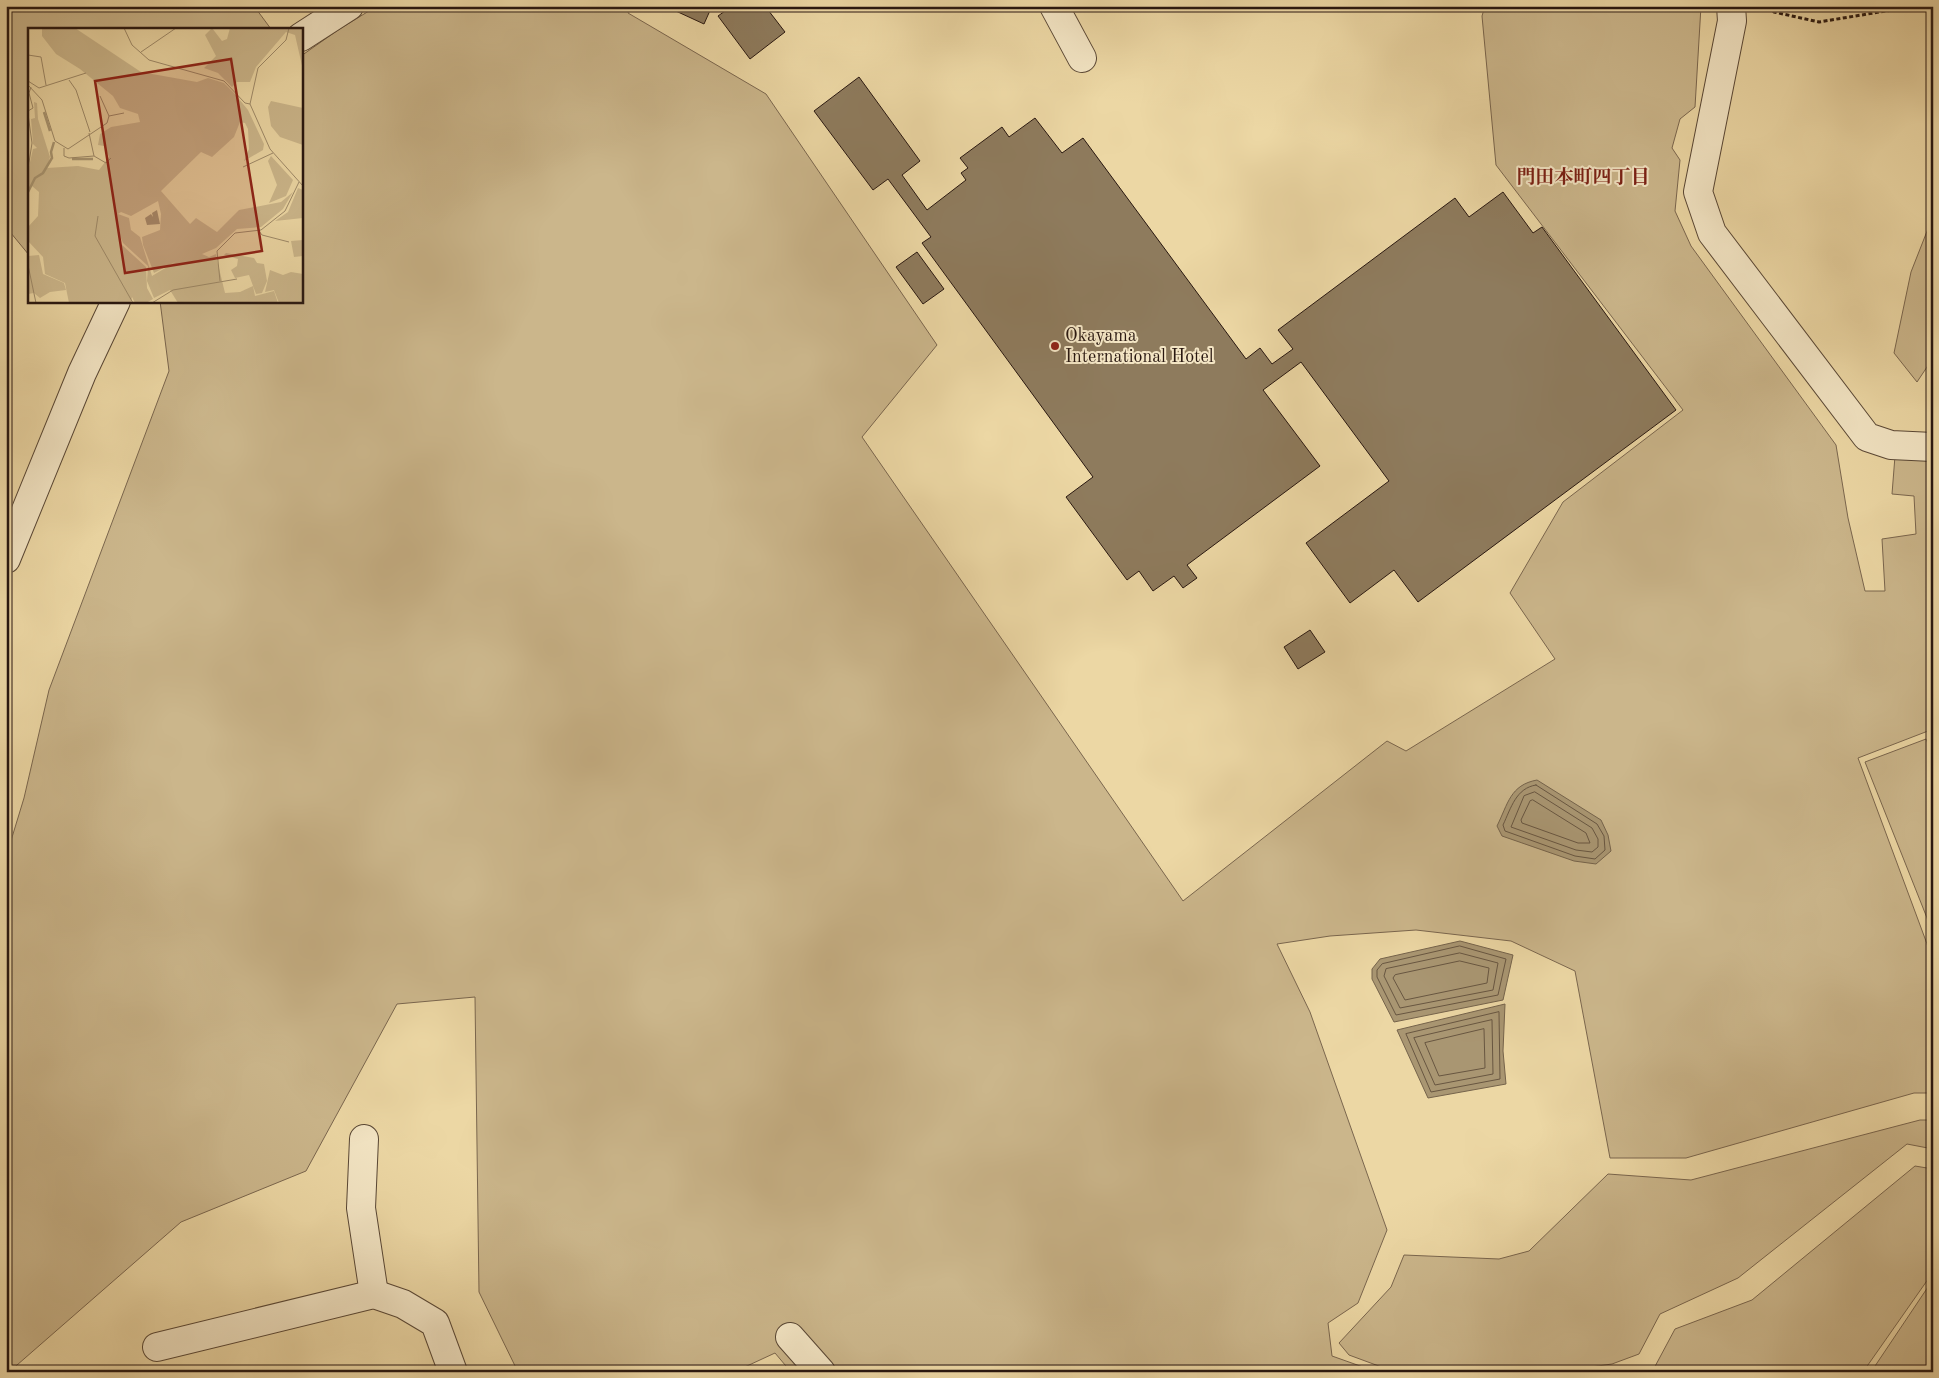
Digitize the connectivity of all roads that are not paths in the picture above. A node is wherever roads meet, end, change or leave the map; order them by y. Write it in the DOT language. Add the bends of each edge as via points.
graph roads {
  1 [pos="349,6"];
  2 [pos="1054,6"];
  3 [pos="1731,6"];
  4 [pos="302,36"];
  5 [pos="1082,58"];
  6 [pos="116,302"];
  7 [pos="1933,446"];
  8 [pos="6,559"];
  9 [pos="364,1139"];
  10 [pos="374,1294"];
  11 [pos="790,1337"];
  12 [pos="157,1347"];
  13 [pos="453,1372"];
  14 [pos="821,1372"];
  1 -- 4 [label="street"];
  2 -- 5 [label="street"];
  3 -- 7 [label="street" via="1732,21 1698,192 1712,233 1867,437 1891,445"];
  6 -- 8 [label="street" via="82,373"];
  9 -- 10 [label="street" via="361,1208"];
  10 -- 12 [label="street"];
  10 -- 13 [label="street" via="402,1304 435,1323"];
  11 -- 14 [label="street"];
}
